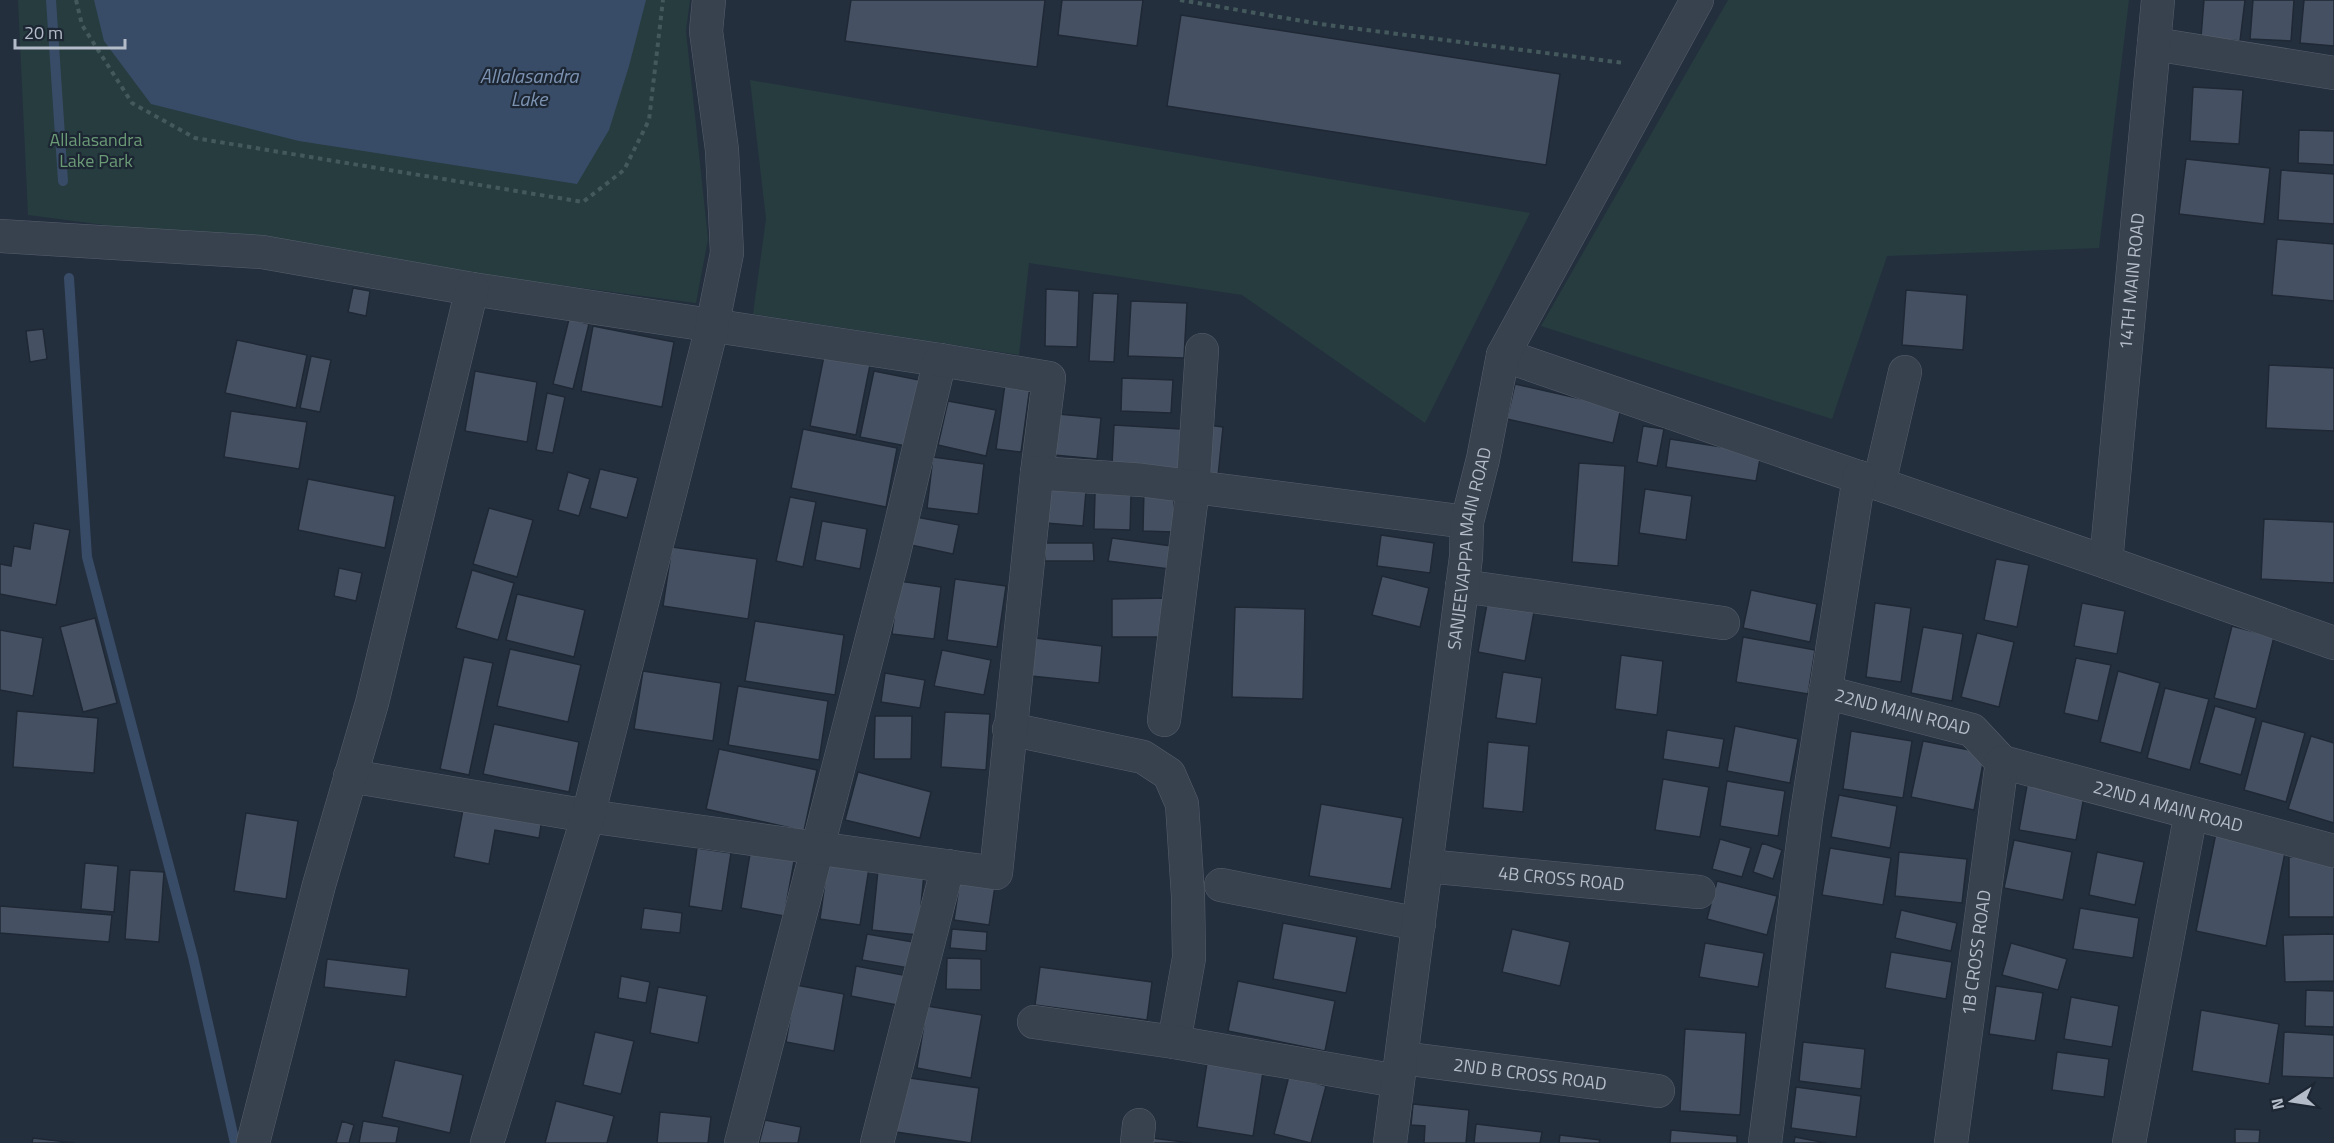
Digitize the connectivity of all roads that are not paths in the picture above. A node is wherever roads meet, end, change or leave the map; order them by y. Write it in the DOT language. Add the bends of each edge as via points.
graph roads {
  1 [pos="709,0"];
  2 [pos="1697,0"];
  3 [pos="2158,0"];
  4 [pos="2154,44"];
  5 [pos="2334,73"];
  6 [pos="0,236"];
  7 [pos="472,289"];
  8 [pos="712,327"];
  9 [pos="1202,350"];
  10 [pos="1503,355"];
  11 [pos="940,360"];
  12 [pos="1905,372"];
  13 [pos="1037,473"];
  14 [pos="1869,480"];
  15 [pos="1193,487"];
  16 [pos="1467,522"];
  17 [pos="2106,562"];
  18 [pos="1462,586"];
  19 [pos="1723,623"];
  20 [pos="2334,643"];
  21 [pos="1825,692"];
  22 [pos="1164,720"];
  23 [pos="1009,729"];
  24 [pos="2002,762"];
  25 [pos="350,776"];
  26 [pos="2192,813"];
  27 [pos="588,816"];
  28 [pos="818,848"];
  29 [pos="2334,850"];
  30 [pos="948,866"];
  31 [pos="1426,866"];
  32 [pos="1221,885"];
  33 [pos="1698,892"];
  34 [pos="1419,924"];
  35 [pos="1034,1022"];
  36 [pos="1174,1042"];
  37 [pos="1400,1069"];
  38 [pos="1658,1091"];
  39 [pos="253,1143"];
  40 [pos="488,1143"];
  41 [pos="741,1143"];
  42 [pos="877,1143"];
  43 [pos="1390,1143"];
  44 [pos="1765,1143"];
  45 [pos="1951,1143"];
  46 [pos="2129,1143"];
  1 -- 8 [label="street" via="706,31 722,150 727,253"];
  2 -- 10 [label="street, SANJEEVAPPA MAIN ROAD"];
  3 -- 4 [label="street, 14TH MAIN ROAD"];
  4 -- 5 [label="street"];
  4 -- 17 [label="street, 14TH MAIN ROAD"];
  6 -- 7 [label="street" via="262,252"];
  7 -- 8 [label="street"];
  7 -- 25 [label="street" via="372,703"];
  8 -- 11 [label="street"];
  8 -- 27 [label="street"];
  9 -- 15 [label="street"];
  10 -- 14 [label="street"];
  10 -- 16 [label="street, SANJEEVAPPA MAIN ROAD"];
  11 -- 13 [label="street" via="1049,378"];
  11 -- 28 [label="street"];
  12 -- 14 [label="street"];
  13 -- 15 [label="street"];
  13 -- 23 [label="street"];
  14 -- 17 [label="street"];
  14 -- 21 [label="street"];
  15 -- 16 [label="street"];
  15 -- 22 [label="street"];
  16 -- 18 [label="street, SANJEEVAPPA MAIN ROAD"];
  17 -- 20 [label="street"];
  18 -- 19 [label="street"];
  18 -- 31 [label="street, SANJEEVAPPA MAIN ROAD"];
  21 -- 24 [label="street, 22ND MAIN ROAD" via="1972,730"];
  21 -- 44 [label="street"];
  23 -- 30 [label="street" via="996,873"];
  23 -- 36 [label="street" via="1143,756 1169,774 1182,804 1188,896 1189,958"];
  24 -- 26 [label="street, 22ND A MAIN ROAD"];
  24 -- 45 [label="street, 1B CROSS ROAD"];
  25 -- 27 [label="street"];
  25 -- 39 [label="street"];
  26 -- 29 [label="street, 22ND A MAIN ROAD"];
  26 -- 46 [label="street"];
  27 -- 28 [label="street"];
  27 -- 40 [label="street"];
  28 -- 30 [label="street"];
  28 -- 41 [label="street"];
  30 -- 42 [label="street"];
  31 -- 33 [label="street, 4B CROSS ROAD"];
  31 -- 34 [label="street, SANJEEVAPPA MAIN ROAD"];
  32 -- 34 [label="street"];
  34 -- 37 [label="street, SANJEEVAPPA MAIN ROAD"];
  35 -- 36 [label="street, 2ND B CROSS ROAD"];
  36 -- 37 [label="street, 2ND B CROSS ROAD"];
  37 -- 38 [label="street, 2ND B CROSS ROAD"];
  37 -- 43 [label="street, SANJEEVAPPA MAIN ROAD"];
}
